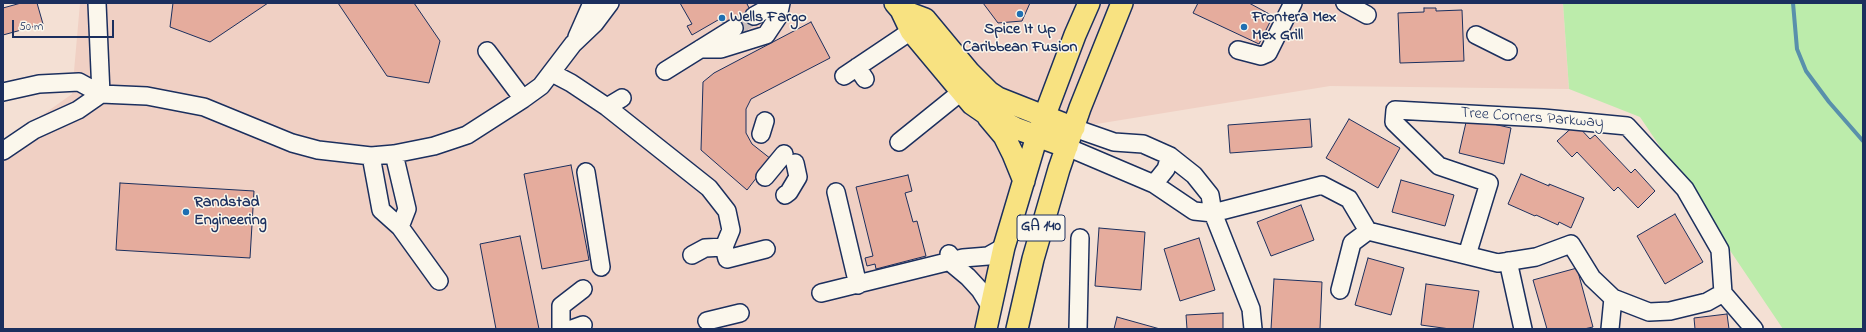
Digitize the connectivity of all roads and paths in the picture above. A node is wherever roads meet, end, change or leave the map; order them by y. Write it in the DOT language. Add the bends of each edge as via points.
graph roads {
  1 [pos="97,3"];
  2 [pos="592,3"];
  3 [pos="610,3"];
  4 [pos="777,3"];
  5 [pos="781,3"];
  6 [pos="1089,3"];
  7 [pos="1122,3"];
  8 [pos="1293,3"];
  9 [pos="1345,3"];
  10 [pos="902,5"];
  11 [pos="1367,15"];
  12 [pos="754,16"];
  13 [pos="734,28"];
  14 [pos="911,30"];
  15 [pos="1476,35"];
  16 [pos="573,44"];
  17 [pos="700,49"];
  18 [pos="1238,50"];
  19 [pos="488,51"];
  20 [pos="1508,51"];
  21 [pos="665,71"];
  22 [pos="552,73"];
  23 [pos="855,74"];
  24 [pos="3,92"];
  25 [pos="961,92"];
  26 [pos="101,94"];
  27 [pos="622,98"];
  28 [pos="523,99"];
  29 [pos="607,107"];
  30 [pos="985,113"];
  31 [pos="1040,127"];
  32 [pos="1070,138"];
  33 [pos="899,142"];
  34 [pos="3,151"];
  35 [pos="394,154"];
  36 [pos="371,156"];
  37 [pos="1170,156"];
  38 [pos="586,172"];
  39 [pos="765,177"];
  40 [pos="1024,181"];
  41 [pos="1154,184"];
  42 [pos="836,192"];
  43 [pos="785,195"];
  44 [pos="1213,213"];
  45 [pos="400,227"];
  46 [pos="1368,231"];
  47 [pos="1080,238"];
  48 [pos="724,247"];
  49 [pos="1004,247"];
  50 [pos="766,249"];
  51 [pos="692,255"];
  52 [pos="1467,255"];
  53 [pos="949,257"];
  54 [pos="1508,261"];
  55 [pos="601,267"];
  56 [pos="439,281"];
  57 [pos="858,285"];
  58 [pos="583,289"];
  59 [pos="1340,290"];
  60 [pos="1723,293"];
  61 [pos="821,294"];
  62 [pos="1613,298"];
  63 [pos="990,306"];
  64 [pos="740,313"];
  65 [pos="707,321"];
  66 [pos="561,329"];
  67 [pos="986,329"];
  68 [pos="1017,329"];
  69 [pos="1078,329"];
  70 [pos="1253,329"];
  71 [pos="1523,329"];
  72 [pos="1610,329"];
  73 [pos="1754,329"];
  1 -- 26 [label="street"];
  2 -- 16 [label="street"];
  3 -- 16 [label="street" via="595,23"];
  4 -- 12 [label="street"];
  5 -- 17 [label="street" via="778,17 766,34 721,49"];
  6 -- 31 [label="main road, GA 140"];
  7 -- 32 [label="main road, GA 140"];
  8 -- 18 [label="street" via="1268,53 1261,56"];
  9 -- 11 [label="street"];
  10 -- 14 [label="main road"];
  10 -- 31 [label="main road" via="925,19 989,92"];
  13 -- 17 [label="street"];
  14 -- 23 [label="street"];
  14 -- 25 [label="main road"];
  15 -- 20 [label="street"];
  16 -- 22 [label="street"];
  17 -- 21 [label="street"];
  19 -- 28 [label="street"];
  22 -- 28 [label="street" via="541,86"];
  22 -- 29 [label="street"];
  24 -- 26 [label="street" via="39,84 79,82"];
  25 -- 30 [label="main road"];
  25 -- 33 [label="street" via="919,131"];
  26 -- 34 [label="street" via="78,110 34,130"];
  26 -- 36 [label="street" via="147,96 196,105 292,143 343,154"];
  27 -- 29 [label="street"];
  28 -- 35 [label="street" via="467,134 434,146"];
  29 -- 48 [label="street" via="708,188 727,211 731,230"];
  30 -- 31 [label="main road" via="1015,128"];
  30 -- 40 [label="main road" via="1004,136"];
  31 -- 32 [label="main road"];
  31 -- 40 [label="main road, GA 140"];
  32 -- 37 [label="street" via="1143,144"];
  32 -- 41 [label="street"];
  32 -- 68 [label="main road, GA 140" via="1045,213"];
  35 -- 36 [label="street"];
  35 -- 45 [label="street" via="407,209"];
  36 -- 45 [label="street" via="381,210"];
  37 -- 41 [label="street" via="1166,170"];
  37 -- 44 [label="street" via="1194,175 1210,195"];
  38 -- 55 [label="street"];
  39 -- 43 [label="street" via="789,158 798,177"];
  40 -- 49 [label="main road, GA 140"];
  41 -- 44 [label="street" via="1194,211"];
  42 -- 57 [label="street"];
  44 -- 46 [label="street" via="1322,185 1350,199"];
  44 -- 70 [label="street" via="1251,308"];
  45 -- 56 [label="street"];
  46 -- 52 [label="street"];
  46 -- 59 [label="street" via="1352,243"];
  47 -- 69 [label="street"];
  48 -- 50 [label="street" via="727,260"];
  48 -- 51 [label="street" via="705,248"];
  49 -- 53 [label="street" via="988,256"];
  49 -- 63 [label="main road, GA 140"];
  52 -- 54 [label="street" via="1498,263"];
  52 -- 60 [label="street, Tree Corners Parkway" via="1489,183 1439,166 1394,122 1395,110 1543,118 1627,126 1685,189 1720,250"];
  53 -- 57 [label="street" via="911,279"];
  53 -- 63 [label="street" via="980,290"];
  54 -- 62 [label="street" via="1536,257 1571,244 1592,278"];
  54 -- 71 [label="street"];
  57 -- 61 [label="street"];
  58 -- 66 [label="street" via="561,306"];
  60 -- 62 [label="street" via="1707,302 1656,312 1649,312"];
  60 -- 73 [label="street"];
  62 -- 72 [label="street"];
  63 -- 67 [label="main road, GA 140"];
  64 -- 65 [label="street"];
}
